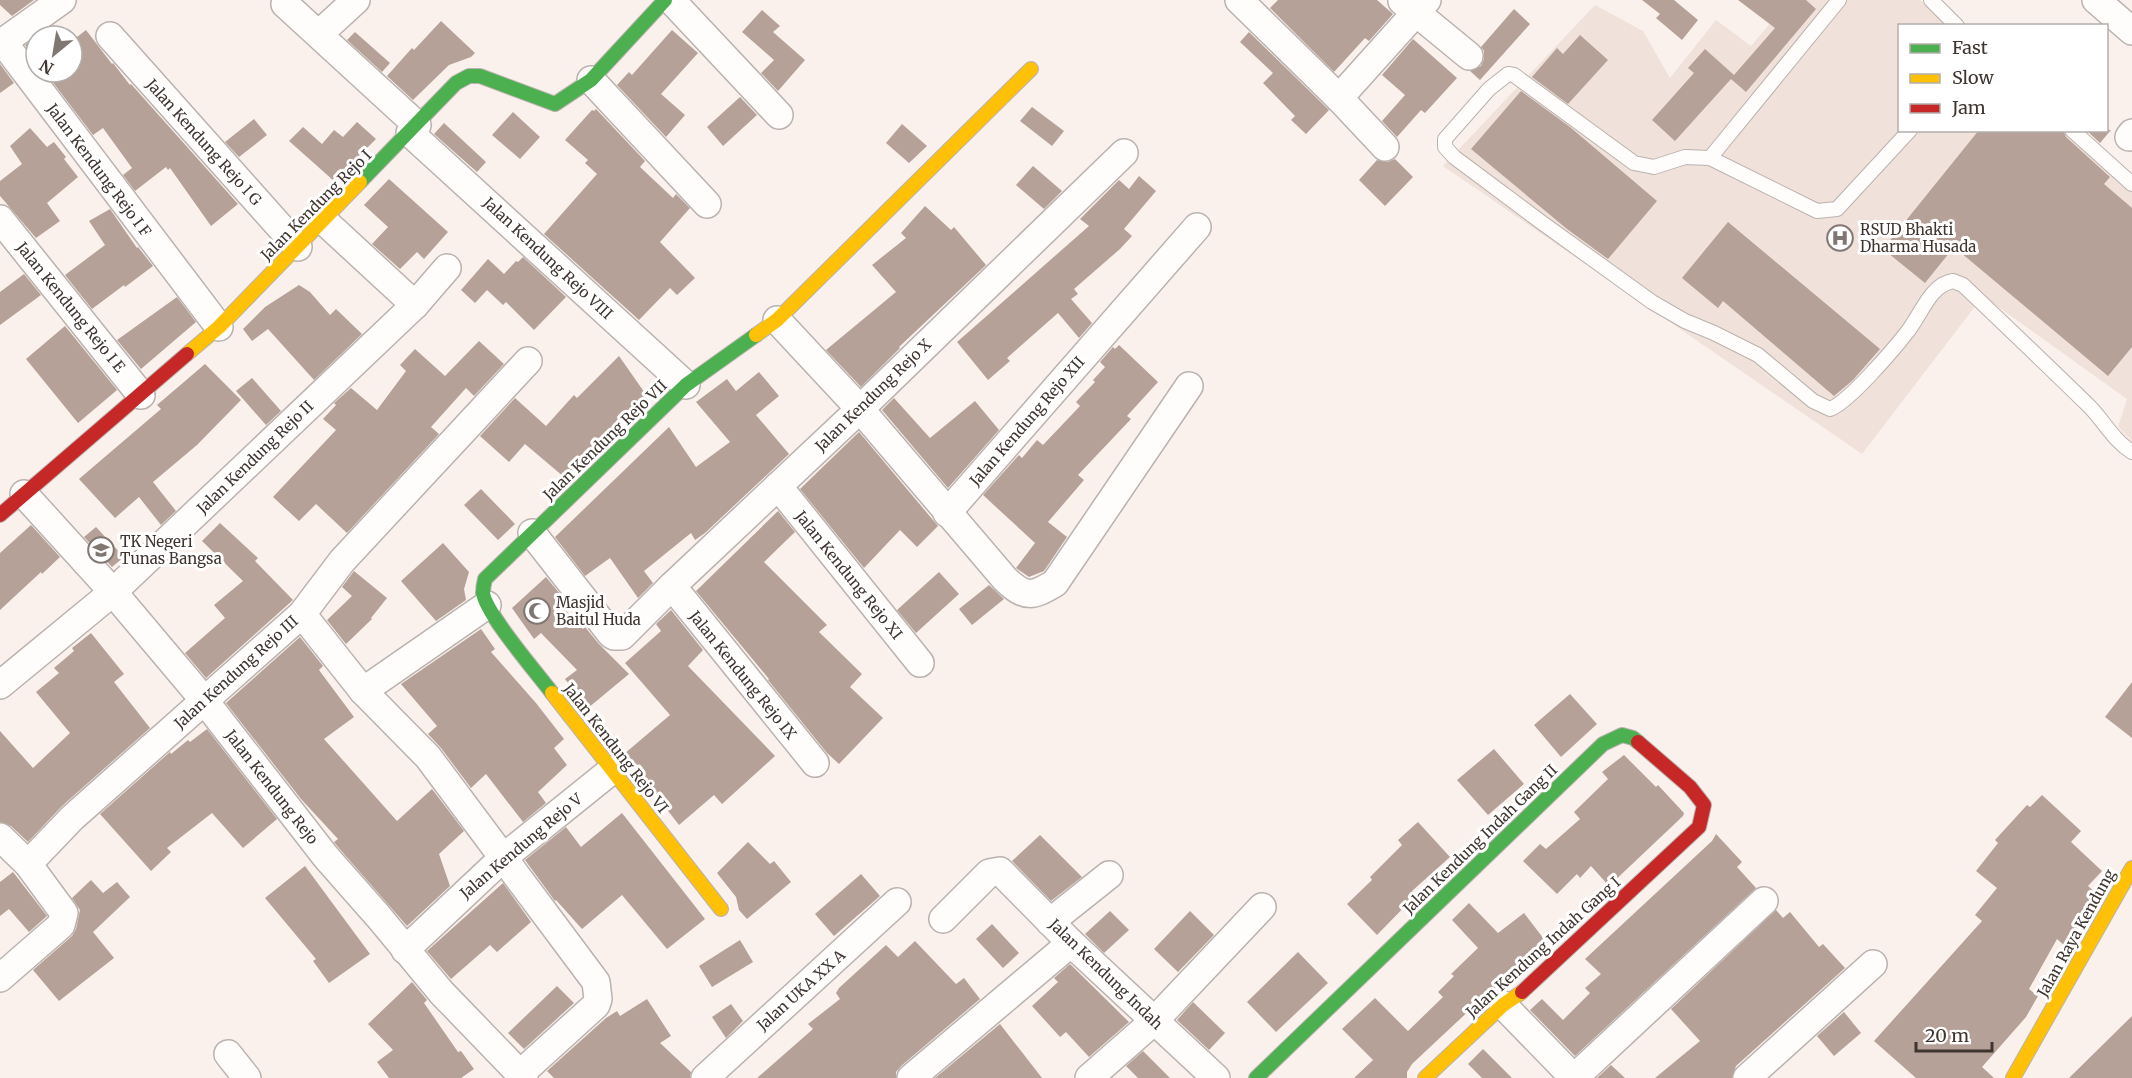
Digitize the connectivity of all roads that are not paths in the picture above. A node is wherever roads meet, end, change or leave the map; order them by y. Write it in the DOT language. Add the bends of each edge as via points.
graph roads {
  1 [pos="62,0"];
  2 [pos="356,0"];
  3 [pos="665,0"];
  4 [pos="671,0"];
  5 [pos="1839,0"];
  6 [pos="1931,0"];
  7 [pos="2096,0"];
  8 [pos="1243,1"];
  9 [pos="285,4"];
  10 [pos="1414,4"];
  11 [pos="1955,24"];
  12 [pos="2132,31"];
  13 [pos="319,34"];
  14 [pos="110,36"];
  15 [pos="1,41"];
  16 [pos="1469,56"];
  17 [pos="1031,69"];
  18 [pos="591,80"];
  19 [pos="1339,98"];
  20 [pos="779,115"];
  21 [pos="413,129"];
  22 [pos="1908,132"];
  23 [pos="2074,132"];
  24 [pos="1385,147"];
  25 [pos="1124,153"];
  26 [pos="1710,158"];
  27 [pos="2132,184"];
  28 [pos="707,204"];
  29 [pos="0,219"];
  30 [pos="324,221"];
  31 [pos="1197,227"];
  32 [pos="298,247"];
  33 [pos="447,268"];
  34 [pos="415,305"];
  35 [pos="777,320"];
  36 [pos="219,327"];
  37 [pos="528,361"];
  38 [pos="686,385"];
  39 [pos="1189,386"];
  40 [pos="141,395"];
  41 [pos="860,409"];
  42 [pos="2132,452"];
  43 [pos="778,486"];
  44 [pos="24,494"];
  45 [pos="947,513"];
  46 [pos="0,515"];
  47 [pos="532,533"];
  48 [pos="672,586"];
  49 [pos="113,592"];
  50 [pos="487,605"];
  51 [pos="302,614"];
  52 [pos="921,663"];
  53 [pos="0,685"];
  54 [pos="363,691"];
  55 [pos="204,700"];
  56 [pos="815,763"];
  57 [pos="612,770"];
  58 [pos="0,837"];
  59 [pos="1683,840"];
  60 [pos="504,857"];
  61 [pos="28,864"];
  62 [pos="2132,867"];
  63 [pos="1109,875"];
  64 [pos="1764,900"];
  65 [pos="897,902"];
  66 [pos="1262,907"];
  67 [pos="721,909"];
  68 [pos="943,919"];
  69 [pos="1050,922"];
  70 [pos="1071,943"];
  71 [pos="405,950"];
  72 [pos="1873,964"];
  73 [pos="0,978"];
  74 [pos="1503,1005"];
  75 [pos="1154,1021"];
  76 [pos="228,1054"];
  77 [pos="522,1076"];
  78 [pos="247,1078"];
  79 [pos="705,1078"];
  80 [pos="910,1078"];
  81 [pos="1089,1078"];
  82 [pos="1216,1078"];
  83 [pos="1256,1078"];
  84 [pos="1425,1078"];
  85 [pos="1574,1078"];
  86 [pos="1747,1078"];
  87 [pos="2013,1078"];
  1 -- 15 [label="street, Jalan Kendung Rejo I F"];
  2 -- 13 [label="street"];
  3 -- 18 [label="street, Jalan Kendung Rejo I"];
  4 -- 20 [label="street"];
  5 -- 26 [label="lane"];
  6 -- 11 [label="lane"];
  7 -- 12 [label="street"];
  8 -- 19 [label="street"];
  9 -- 13 [label="street, Jalan Kendung Rejo VIII"];
  10 -- 16 [label="street"];
  10 -- 19 [label="street"];
  13 -- 21 [label="street, Jalan Kendung Rejo VIII"];
  14 -- 32 [label="street, Jalan Kendung Rejo I G"];
  15 -- 36 [label="street, Jalan Kendung Rejo I F"];
  17 -- 35 [label="street, Jalan Kendung Rejo VII"];
  18 -- 21 [label="street, Jalan Kendung Rejo I" via="555,104 480,75 469,76 456,83"];
  18 -- 28 [label="street"];
  19 -- 24 [label="street"];
  21 -- 30 [label="street, Jalan Kendung Rejo I"];
  21 -- 38 [label="street, Jalan Kendung Rejo VIII"];
  22 -- 26 [label="lane" via="1837,209 1830,211 1817,211"];
  23 -- 27 [label="lane"];
  25 -- 41 [label="street, Jalan Kendung Rejo X"];
  26 -- 42 [label="lane" via="1685,157 1654,166 1634,163 1520,78 1508,74 1445,138 1445,147 1454,157 1652,302 1758,355 1813,401 1830,409 1846,400 1908,331 1938,286 1953,281 1963,285 2067,384 2097,414 2119,444"];
  29 -- 40 [label="street, Jalan Kendung Rejo I E"];
  30 -- 32 [label="street, Jalan Kendung Rejo I"];
  30 -- 34 [label="street"];
  31 -- 45 [label="street, Jalan Kendung Rejo XII"];
  32 -- 36 [label="street, Jalan Kendung Rejo I"];
  33 -- 34 [label="street, Jalan Kendung Rejo II"];
  34 -- 49 [label="street, Jalan Kendung Rejo II"];
  35 -- 38 [label="street, Jalan Kendung Rejo VII"];
  35 -- 41 [label="street"];
  36 -- 40 [label="street, Jalan Kendung Rejo I"];
  37 -- 51 [label="street, Jalan Kendung Rejo III" via="342,561"];
  38 -- 47 [label="street, Jalan Kendung Rejo VII"];
  39 -- 45 [label="street" via="1055,583 1040,592 1017,591"];
  40 -- 44 [label="street, Jalan Kendung Rejo I"];
  41 -- 43 [label="street, Jalan Kendung Rejo X"];
  41 -- 45 [label="street"];
  43 -- 48 [label="street, Jalan Kendung Rejo X"];
  43 -- 52 [label="street, Jalan Kendung Rejo XI"];
  44 -- 46 [label="street, Jalan Kendung Rejo I"];
  44 -- 49 [label="street, Jalan Kendung Rejo"];
  47 -- 48 [label="street, Jalan Kendung Rejo X" via="614,636 622,636"];
  47 -- 50 [label="street, Jalan Kendung Rejo VII" via="485,579"];
  48 -- 56 [label="street, Jalan Kendung Rejo IX"];
  49 -- 53 [label="street, Jalan Kendung Rejo II"];
  49 -- 55 [label="street, Jalan Kendung Rejo"];
  50 -- 54 [label="street"];
  50 -- 57 [label="street, Jalan Kendung Rejo VI"];
  51 -- 54 [label="street"];
  51 -- 55 [label="street, Jalan Kendung Rejo III"];
  54 -- 60 [label="street" via="428,757"];
  55 -- 61 [label="street, Jalan Kendung Rejo III" via="72,818"];
  55 -- 71 [label="street, Jalan Kendung Rejo"];
  57 -- 60 [label="street, Jalan Kendung Rejo V"];
  57 -- 67 [label="street, Jalan Kendung Rejo VI"];
  58 -- 61 [label="street"];
  59 -- 74 [label="street, Jalan Kendung Indah Gang I" via="1520,994"];
  59 -- 83 [label="street, Jalan Kendung Indah Gang II" via="1699,827 1703,816 1704,805 1690,787 1633,738 1622,735 1603,744"];
  60 -- 71 [label="street, Jalan Kendung Rejo V"];
  60 -- 77 [label="street" via="597,988 596,1005"];
  61 -- 73 [label="street" via="64,913 63,921"];
  62 -- 87 [label="street, Jalan Raya Kendung"];
  63 -- 69 [label="street"];
  64 -- 85 [label="street"];
  65 -- 79 [label="street, Jalan UKA XX A"];
  66 -- 75 [label="street"];
  68 -- 69 [label="street, Jalan Kendung Indah" via="989,873 996,871"];
  69 -- 70 [label="street, Jalan Kendung Indah"];
  70 -- 75 [label="street, Jalan Kendung Indah"];
  70 -- 80 [label="street"];
  71 -- 77 [label="street, Jalan Kendung Rejo"];
  72 -- 86 [label="street"];
  74 -- 84 [label="street, Jalan Kendung Indah Gang I"];
  74 -- 85 [label="street"];
  75 -- 81 [label="street"];
  75 -- 82 [label="street, Jalan Kendung Indah"];
  76 -- 78 [label="street"];
}
